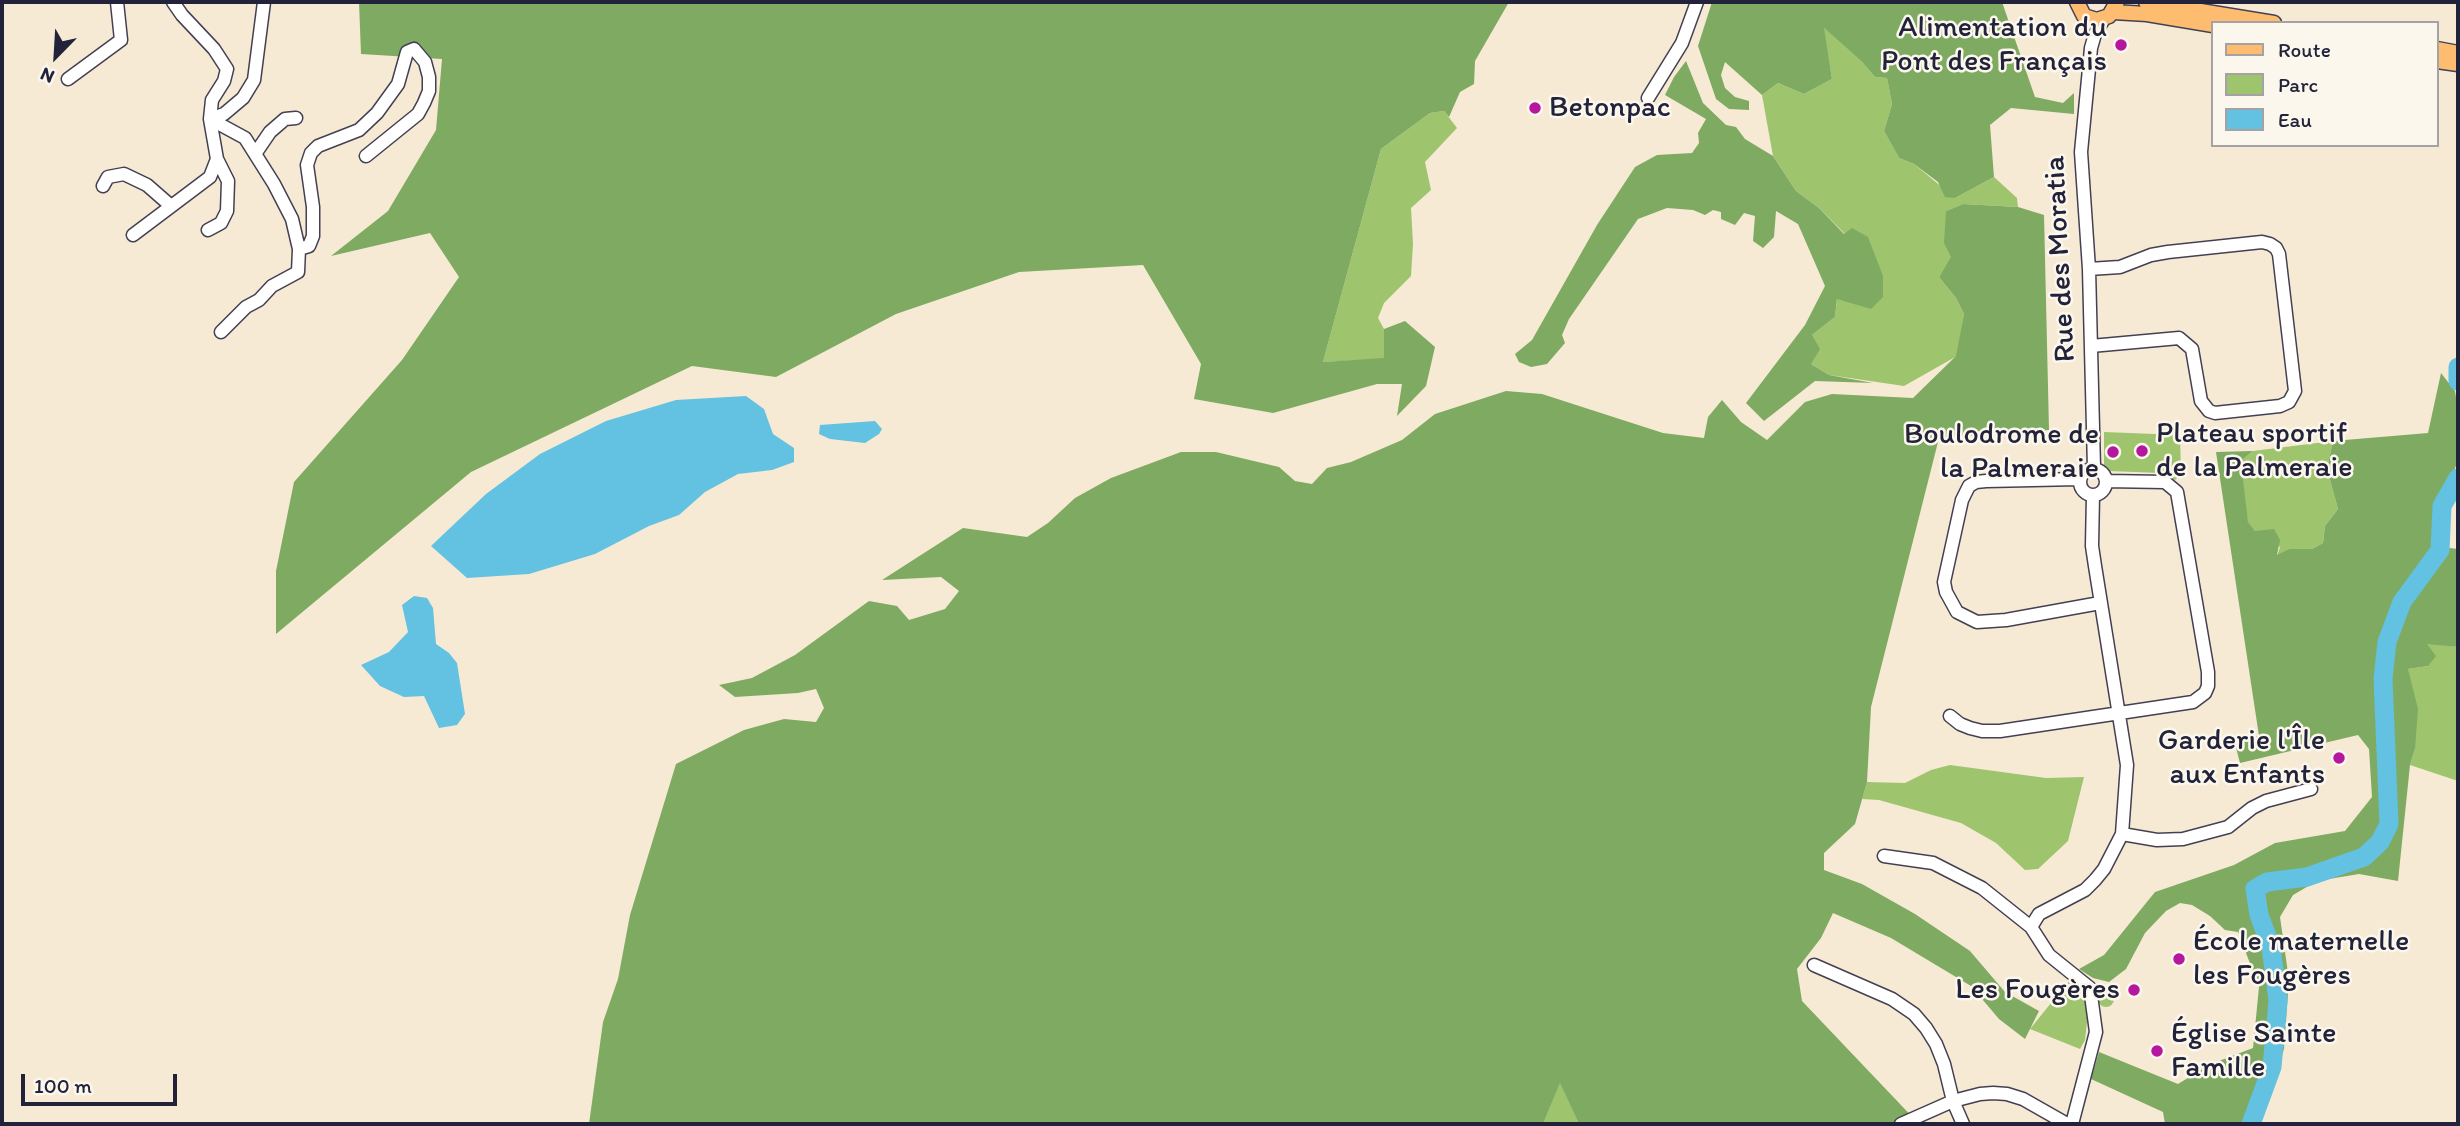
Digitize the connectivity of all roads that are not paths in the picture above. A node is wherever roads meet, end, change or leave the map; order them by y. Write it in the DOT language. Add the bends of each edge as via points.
graph roads {
  1 [pos="117,2"];
  2 [pos="173,2"];
  3 [pos="264,2"];
  4 [pos="1697,2"];
  5 [pos="2146,2"];
  6 [pos="2077,7"];
  7 [pos="2112,11"];
  8 [pos="2262,21"];
  9 [pos="2212,25"];
  10 [pos="2091,48"];
  11 [pos="2439,49"];
  12 [pos="2458,53"];
  13 [pos="2439,61"];
  14 [pos="2458,64"];
  15 [pos="68,79"];
  16 [pos="1648,98"];
  17 [pos="296,118"];
  18 [pos="210,120"];
  19 [pos="255,154"];
  20 [pos="366,156"];
  21 [pos="217,159"];
  22 [pos="103,186"];
  23 [pos="171,206"];
  24 [pos="208,230"];
  25 [pos="133,235"];
  26 [pos="299,249"];
  27 [pos="2090,269"];
  28 [pos="221,332"];
  29 [pos="2091,346"];
  30 [pos="2094,468"];
  31 [pos="2079,480"];
  32 [pos="2106,481"];
  33 [pos="2094,495"];
  34 [pos="2100,603"];
  35 [pos="2120,714"];
  36 [pos="1950,716"];
  37 [pos="2311,789"];
  38 [pos="2122,834"];
  39 [pos="1884,856"];
  40 [pos="2031,927"];
  41 [pos="1814,965"];
  42 [pos="1952,1101"];
  43 [pos="1901,1124"];
  44 [pos="1964,1124"];
  45 [pos="2067,1124"];
  46 [pos="2072,1124"];
  1 -- 15 [label="street" via="121,40"];
  2 -- 18 [label="street" via="227,69 212,100"];
  3 -- 18 [label="street" via="254,80 243,98"];
  4 -- 16 [label="street" via="1682,43"];
  5 -- 8 [label="main road"];
  6 -- 7 [label="main road" via="2098,20"];
  6 -- 10 [label="street, Rue des Moratia" via="2089,26"];
  7 -- 9 [label="main road"];
  7 -- 10 [label="street, Rue des Moratia"];
  10 -- 27 [label="street, Rue des Moratia" via="2081,152"];
  11 -- 12 [label="main road"];
  13 -- 14 [label="main road"];
  17 -- 19 [label="street" via="285,119 270,132"];
  18 -- 19 [label="street" via="245,138"];
  18 -- 21 [label="street"];
  19 -- 26 [label="street" via="292,219"];
  20 -- 26 [label="street" via="418,114 424,103 429,77 425,62 414,50 407,52 398,84 377,113 359,130 311,153 307,166 313,236 309,246"];
  21 -- 23 [label="street" via="210,177"];
  21 -- 24 [label="street" via="228,181 227,211 221,223"];
  22 -- 23 [label="street" via="108,177 124,174 147,185"];
  23 -- 25 [label="street"];
  26 -- 28 [label="street" via="298,272 272,286"];
  27 -- 29 [label="street, Rue des Moratia"];
  27 -- 29 [label="street" via="2120,267 2168,252 2270,244 2279,254 2295,391 2289,402 2280,406 2215,413 2201,401 2192,349 2179,338"];
  29 -- 30 [label="street, Rue des Moratia"];
  30 -- 31 [label="street"];
  30 -- 32 [label="street"];
  31 -- 33 [label="street" via="2083,491"];
  31 -- 34 [label="street" via="1986,481 1969,486 1944,582 1957,612 1977,622"];
  32 -- 33 [label="street"];
  32 -- 35 [label="street" via="2165,482 2177,492 2208,673 2205,693 2193,702"];
  33 -- 34 [label="street" via="2092,546"];
  34 -- 35 [label="street"];
  35 -- 36 [label="street" via="1982,731"];
  35 -- 38 [label="street" via="2127,765"];
  37 -- 38 [label="street" via="2266,801 2228,827 2183,839"];
  38 -- 40 [label="street" via="2090,885 2039,914"];
  39 -- 40 [label="street" via="1933,863 1957,873"];
  40 -- 46 [label="street" via="2049,955 2087,983 2094,999 2096,1032"];
  41 -- 42 [label="street" via="1892,999 1914,1014 1936,1044"];
  42 -- 43 [label="street"];
  42 -- 44 [label="street"];
  42 -- 45 [label="street" via="2007,1094"];
}
